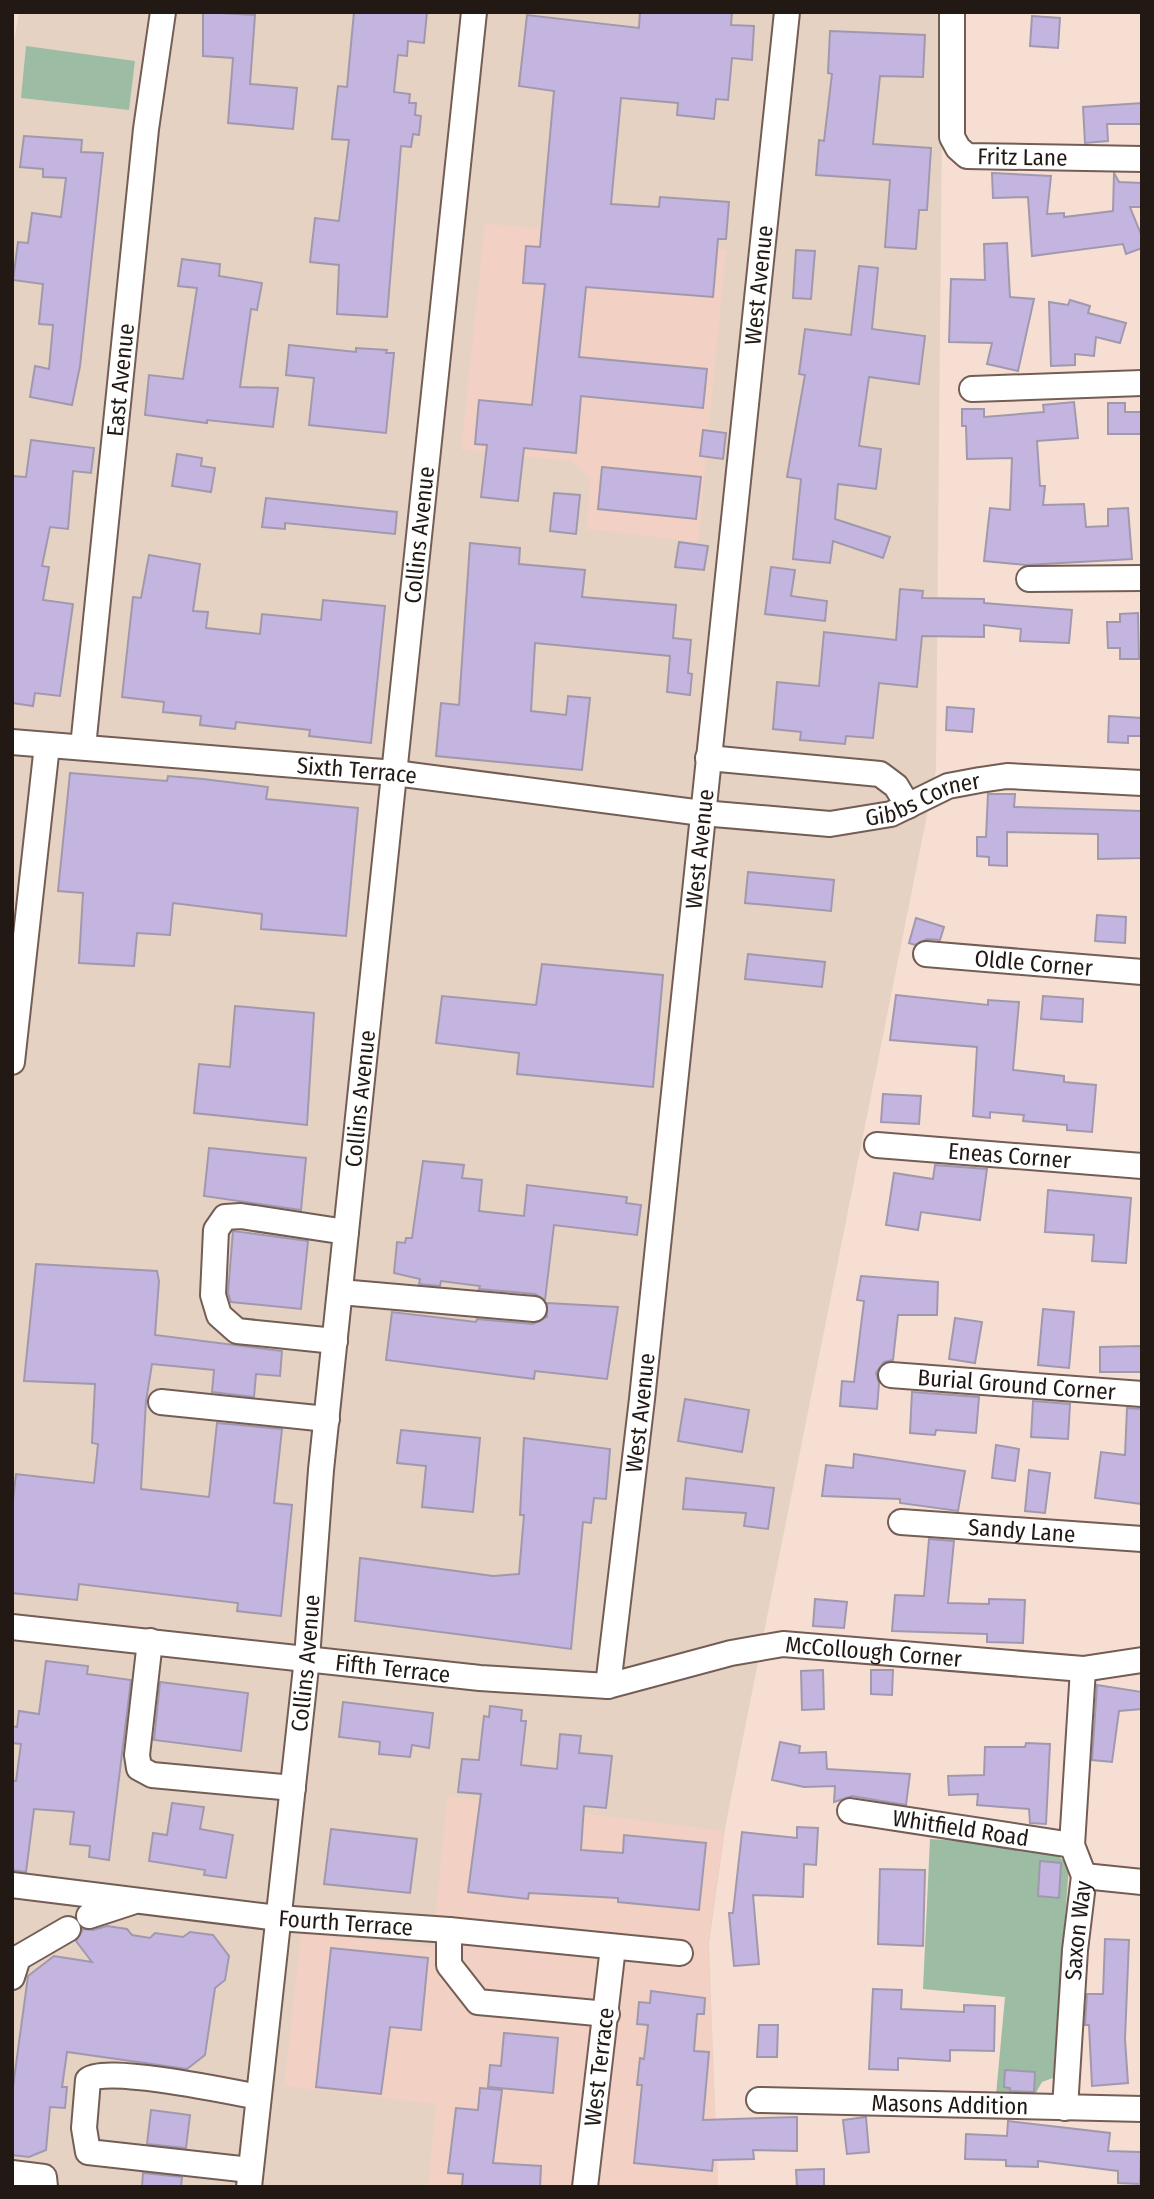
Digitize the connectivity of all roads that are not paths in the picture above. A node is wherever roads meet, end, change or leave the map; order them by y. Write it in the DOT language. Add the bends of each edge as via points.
graph roads {
  1 [pos="163,12"];
  2 [pos="474,12"];
  3 [pos="787,12"];
  4 [pos="952,12"];
  5 [pos="1142,159"];
  6 [pos="1142,383"];
  7 [pos="972,389"];
  8 [pos="1142,578"];
  9 [pos="1029,579"];
  10 [pos="12,742"];
  11 [pos="47,745"];
  12 [pos="83,747"];
  13 [pos="708,758"];
  14 [pos="395,773"];
  15 [pos="1142,783"];
  16 [pos="908,806"];
  17 [pos="702,813"];
  18 [pos="926,954"];
  19 [pos="1142,972"];
  20 [pos="15,1012"];
  21 [pos="12,1062"];
  22 [pos="877,1145"];
  23 [pos="1142,1166"];
  24 [pos="346,1232"];
  25 [pos="340,1292"];
  26 [pos="534,1309"];
  27 [pos="335,1341"];
  28 [pos="891,1375"];
  29 [pos="1142,1394"];
  30 [pos="161,1402"];
  31 [pos="327,1419"];
  32 [pos="901,1522"];
  33 [pos="1142,1539"];
  34 [pos="12,1627"];
  35 [pos="150,1641"];
  36 [pos="307,1658"];
  37 [pos="1142,1660"];
  38 [pos="1083,1669"];
  39 [pos="608,1686"];
  40 [pos="293,1788"];
  41 [pos="850,1811"];
  42 [pos="1072,1845"];
  43 [pos="1084,1876"];
  44 [pos="1142,1882"];
  45 [pos="12,1885"];
  46 [pos="139,1899"];
  47 [pos="89,1916"];
  48 [pos="278,1917"];
  49 [pos="68,1929"];
  50 [pos="449,1930"];
  51 [pos="613,1947"];
  52 [pos="680,1954"];
  53 [pos="14,1964"];
  54 [pos="607,2014"];
  55 [pos="258,2097"];
  56 [pos="759,2100"];
  57 [pos="1065,2108"];
  58 [pos="1142,2109"];
  59 [pos="12,2173"];
  60 [pos="250,2178"];
  61 [pos="45,2187"];
  62 [pos="585,2187"];
  1 -- 12 [label="street, East Avenue" via="146,128"];
  2 -- 14 [label="street, Collins Avenue"];
  3 -- 13 [label="street, West Avenue"];
  4 -- 5 [label="street, Fritz Lane" via="952,137 967,156"];
  6 -- 7 [label="street"];
  8 -- 9 [label="street"];
  10 -- 11 [label="street, Sixth Terrace"];
  11 -- 12 [label="street, Sixth Terrace"];
  11 -- 20 [label="street"];
  12 -- 14 [label="street, Sixth Terrace"];
  13 -- 16 [label="street" via="880,774 896,786"];
  13 -- 17 [label="street, West Avenue"];
  14 -- 17 [label="street, Sixth Terrace"];
  14 -- 24 [label="street, Collins Avenue"];
  15 -- 16 [label="street, Gibbs Corner" via="1007,776 948,786"];
  16 -- 17 [label="street, Gibbs Corner" via="891,814 830,824"];
  17 -- 39 [label="street, West Avenue"];
  18 -- 19 [label="street, Oldle Corner"];
  20 -- 21 [label="street"];
  22 -- 23 [label="street, Eneas Corner"];
  24 -- 25 [label="street, Collins Avenue"];
  24 -- 27 [label="street" via="241,1216 225,1217 216,1230 213,1296 219,1315 237,1331"];
  25 -- 26 [label="street"];
  25 -- 27 [label="street, Collins Avenue"];
  27 -- 31 [label="street, Collins Avenue"];
  28 -- 29 [label="street, Burial Ground Corner"];
  30 -- 31 [label="street"];
  31 -- 36 [label="street, Collins Avenue"];
  32 -- 33 [label="street, Sandy Lane"];
  34 -- 35 [label="street, Fifth Terrace"];
  35 -- 36 [label="street, Fifth Terrace"];
  35 -- 40 [label="street" via="139,1768 152,1774"];
  36 -- 39 [label="street, Fifth Terrace" via="480,1678"];
  36 -- 40 [label="street, Collins Avenue"];
  37 -- 38 [label="street, McCollough Corner"];
  38 -- 39 [label="street, McCollough Corner" via="783,1644"];
  38 -- 42 [label="street, Saxon Way"];
  40 -- 48 [label="street, Collins Avenue"];
  41 -- 42 [label="street, Whitfield Road"];
  42 -- 43 [label="street, Saxon Way"];
  43 -- 44 [label="street"];
  43 -- 57 [label="street, Saxon Way"];
  45 -- 46 [label="street, Fourth Terrace"];
  46 -- 47 [label="street"];
  46 -- 48 [label="street, Fourth Terrace"];
  48 -- 50 [label="street, Fourth Terrace"];
  48 -- 55 [label="street, Collins Avenue"];
  49 -- 53 [label="street"];
  50 -- 51 [label="street, Fourth Terrace"];
  50 -- 54 [label="street" via="449,1965 478,2002"];
  51 -- 52 [label="street, Fourth Terrace"];
  51 -- 54 [label="street, West Terrace"];
  54 -- 62 [label="street, West Terrace"];
  55 -- 60 [label="street, Collins Avenue"];
  55 -- 60 [label="street" via="135,2077 99,2075 88,2080 84,2128 88,2152"];
  56 -- 57 [label="street, Masons Addition"];
  57 -- 58 [label="street, Masons Addition"];
  59 -- 61 [label="street" via="44,2177"];
}
